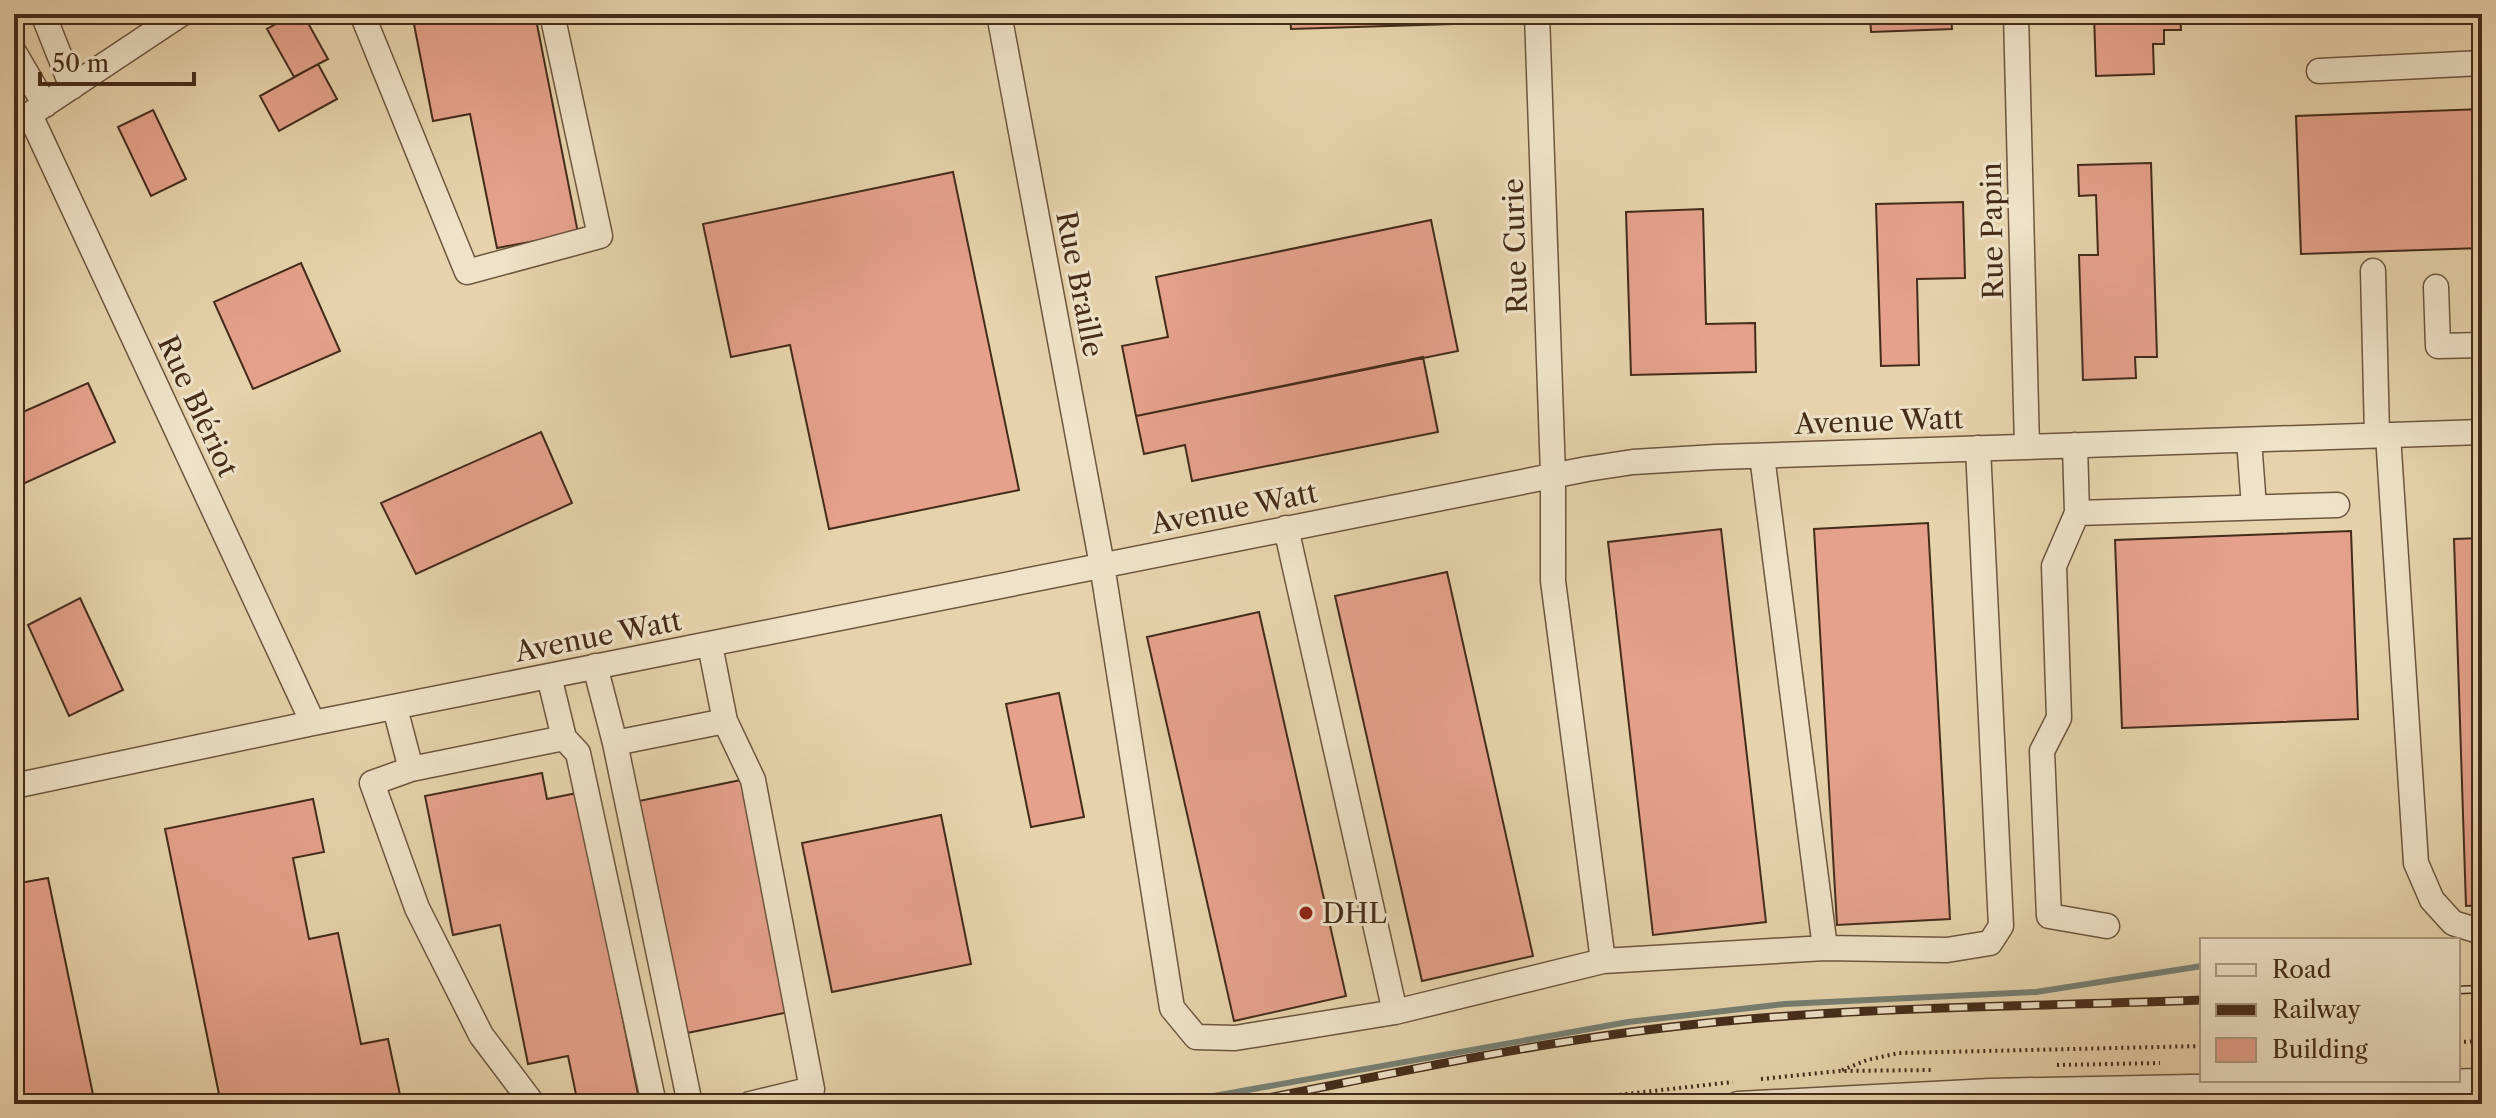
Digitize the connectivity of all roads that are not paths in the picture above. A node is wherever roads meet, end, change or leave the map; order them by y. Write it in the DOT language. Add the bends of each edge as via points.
graph roads {
  1 [pos="43,14"];
  2 [pos="362,14"];
  3 [pos="552,14"];
  4 [pos="999,14"];
  5 [pos="1537,14"];
  6 [pos="2016,14"];
  7 [pos="167,18"];
  8 [pos="14,52"];
  9 [pos="2482,63"];
  10 [pos="2319,71"];
  11 [pos="72,87"];
  12 [pos="30,115"];
  13 [pos="2373,271"];
  14 [pos="2436,287"];
  15 [pos="2482,345"];
  16 [pos="2482,432"];
  17 [pos="2383,435"];
  18 [pos="2249,440"];
  19 [pos="2075,445"];
  20 [pos="2027,447"];
  21 [pos="1978,448"];
  22 [pos="1762,456"];
  23 [pos="1553,475"];
  24 [pos="2337,505"];
  25 [pos="2254,507"];
  26 [pos="2077,513"];
  27 [pos="1286,528"];
  28 [pos="1102,565"];
  29 [pos="710,645"];
  30 [pos="595,666"];
  31 [pos="549,676"];
  32 [pos="395,708"];
  33 [pos="725,721"];
  34 [pos="313,723"];
  35 [pos="564,738"];
  36 [pos="615,743"];
  37 [pos="411,769"];
  38 [pos="14,786"];
  39 [pos="2107,926"];
  40 [pos="2482,932"];
  41 [pos="1825,948"];
  42 [pos="1603,961"];
  43 [pos="1395,1012"];
  44 [pos="2460,1081"];
  45 [pos="2482,1081"];
  46 [pos="2433,1082"];
  47 [pos="1736,1093"];
  48 [pos="533,1104"];
  49 [pos="654,1104"];
  50 [pos="690,1104"];
  51 [pos="750,1104"];
  1 -- 11 [label="street"];
  2 -- 3 [label="street" via="467,272 600,236"];
  4 -- 28 [label="street, Rue Braille"];
  5 -- 23 [label="street, Rue Curie"];
  6 -- 20 [label="street, Rue Papin"];
  7 -- 11 [label="street"];
  8 -- 12 [label="street, Rue Blériot"];
  9 -- 10 [label="street"];
  11 -- 12 [label="street"];
  12 -- 34 [label="street, Rue Blériot"];
  13 -- 17 [label="street"];
  14 -- 15 [label="street" via="2438,346"];
  16 -- 17 [label="street, Avenue Watt"];
  17 -- 18 [label="street, Avenue Watt"];
  17 -- 40 [label="street" via="2416,863 2432,900 2453,923"];
  18 -- 19 [label="street, Avenue Watt"];
  18 -- 25 [label="street"];
  19 -- 20 [label="street, Avenue Watt"];
  19 -- 26 [label="street"];
  20 -- 21 [label="street, Avenue Watt"];
  21 -- 22 [label="street, Avenue Watt"];
  21 -- 41 [label="street, Rue Braille" via="2001,926 1990,943 1947,950"];
  22 -- 23 [label="street, Avenue Watt" via="1633,462"];
  22 -- 41 [label="street"];
  23 -- 27 [label="street, Avenue Watt"];
  23 -- 42 [label="street, Rue Curie" via="1553,581"];
  24 -- 25 [label="street"];
  25 -- 26 [label="street"];
  26 -- 39 [label="street" via="2054,566 2059,718 2042,751 2049,916"];
  27 -- 28 [label="street, Avenue Watt"];
  27 -- 43 [label="street"];
  28 -- 29 [label="street, Avenue Watt"];
  28 -- 43 [label="street, Rue Braille" via="1172,1008 1196,1037 1235,1038"];
  29 -- 30 [label="street, Avenue Watt"];
  29 -- 33 [label="street"];
  30 -- 31 [label="street, Avenue Watt"];
  30 -- 36 [label="street"];
  31 -- 32 [label="street, Avenue Watt"];
  31 -- 35 [label="street"];
  32 -- 34 [label="street, Avenue Watt"];
  32 -- 37 [label="street"];
  33 -- 36 [label="street"];
  33 -- 51 [label="street" via="753,780 812,1089"];
  34 -- 38 [label="street, Avenue Watt"];
  35 -- 37 [label="street"];
  35 -- 49 [label="street" via="578,753"];
  36 -- 50 [label="street"];
  37 -- 48 [label="street" via="372,783 417,908 481,1035"];
  41 -- 42 [label="street, Rue Braille"];
  42 -- 43 [label="street, Rue Braille"];
  44 -- 45 [label="street"];
  46 -- 47 [label="street"];
}
